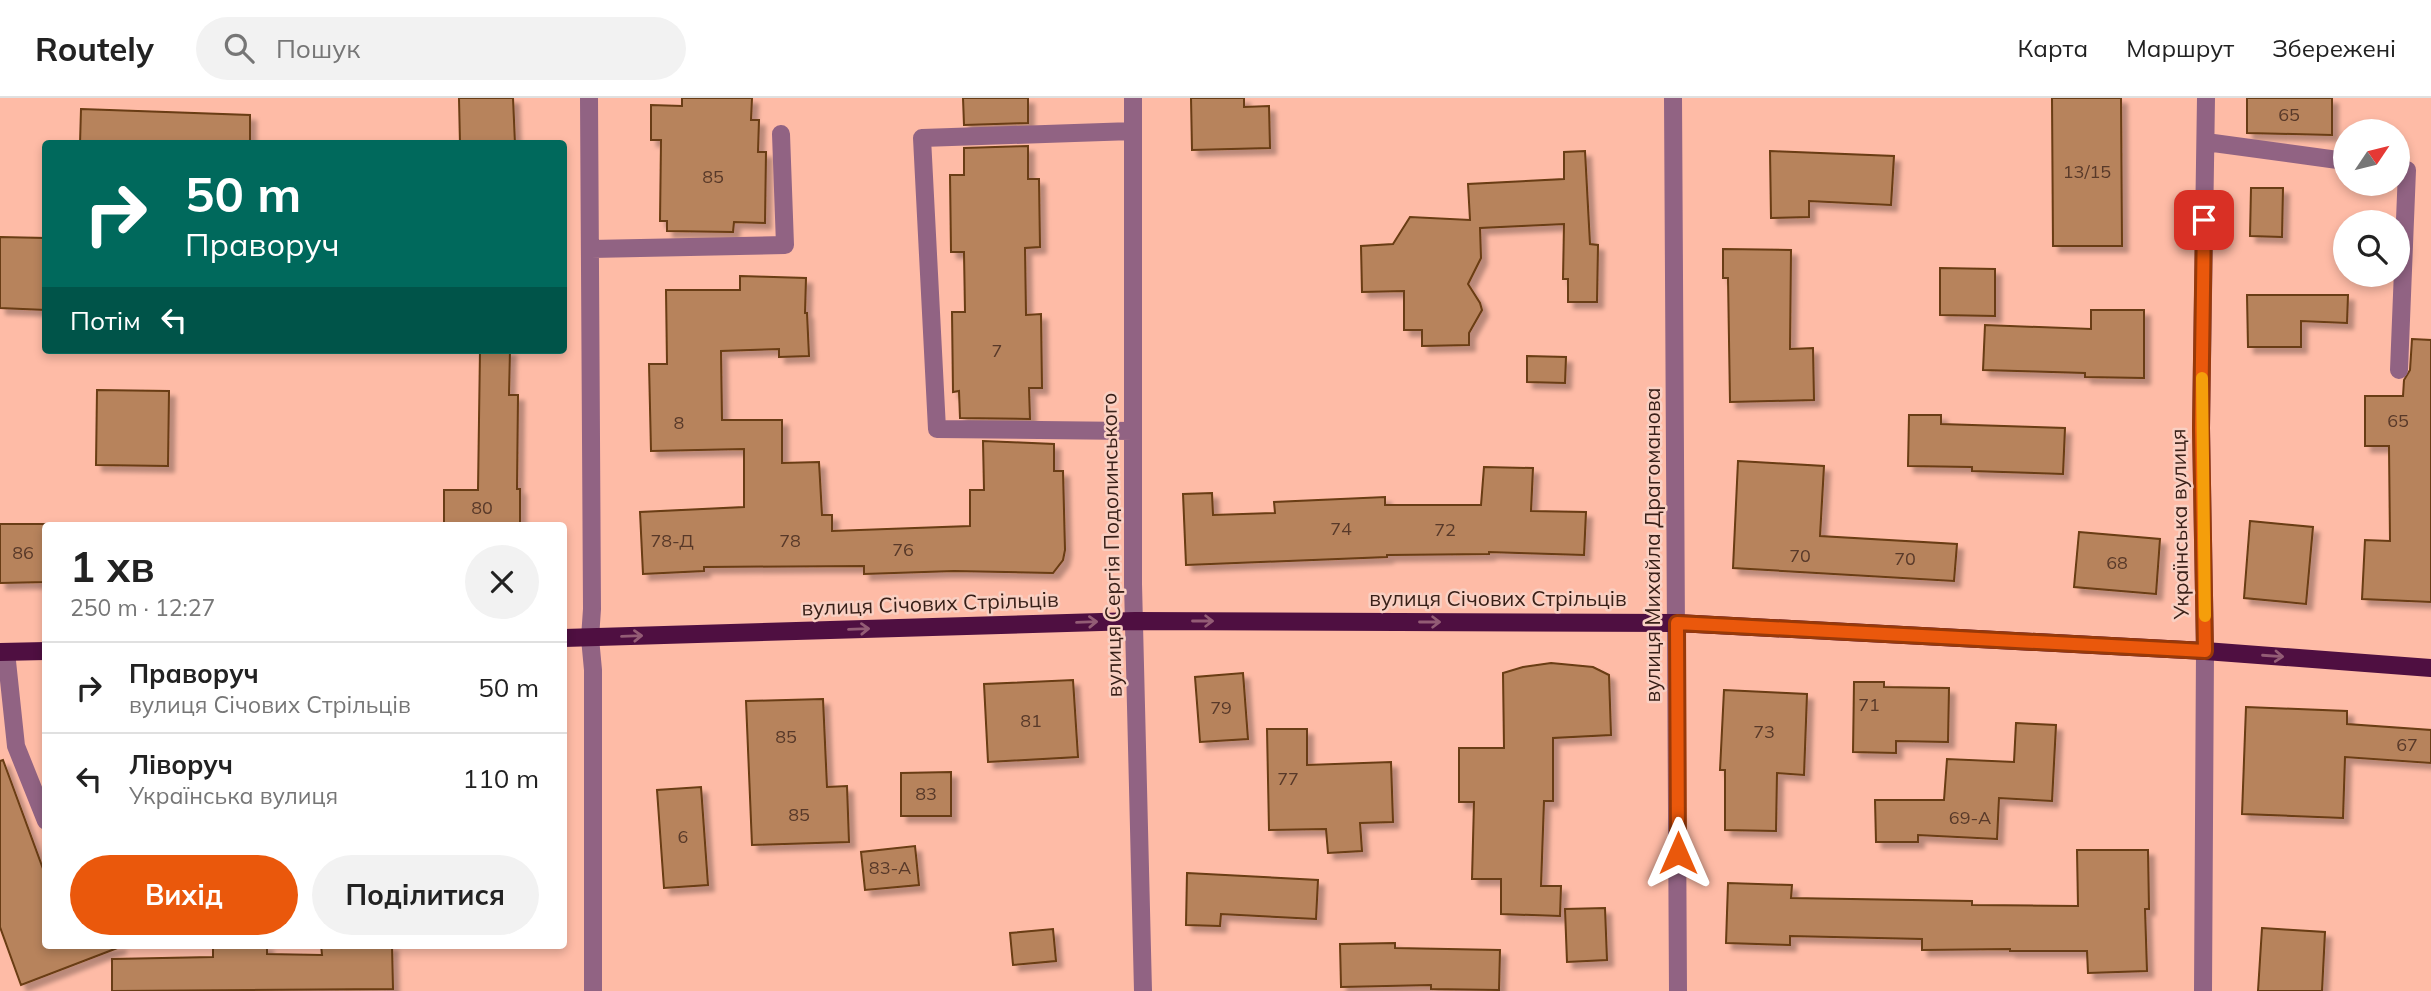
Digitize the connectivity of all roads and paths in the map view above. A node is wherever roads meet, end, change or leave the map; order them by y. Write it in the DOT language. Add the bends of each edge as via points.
graph roads {
  1 [pos="589,98"];
  2 [pos="1133,98"];
  3 [pos="1673,98"];
  4 [pos="2206,98"];
  5 [pos="1133,131"];
  6 [pos="781,134"];
  7 [pos="2206,142"];
  8 [pos="2333,159"];
  9 [pos="2406,196"];
  10 [pos="591,249"];
  11 [pos="2399,370"];
  12 [pos="1133,431"];
  13 [pos="1135,621"];
  14 [pos="1677,623"];
  15 [pos="567,638"];
  16 [pos="590,638"];
  17 [pos="42,651"];
  18 [pos="2205,651"];
  19 [pos="3,652"];
  20 [pos="2431,668"];
  21 [pos="42,811"];
  22 [pos="593,991"];
  23 [pos="1143,991"];
  24 [pos="1678,991"];
  25 [pos="2203,991"];
  1 -- 10 [label="street"];
  2 -- 5 [label="street, вулиця Сергія Подолинського"];
  3 -- 14 [label="street, вулиця Михайла Драгоманова"];
  4 -- 7 [label="street, Українська вулиця"];
  5 -- 12 [label="street, вулиця Сергія Подолинського"];
  5 -- 12 [label="street" via="922,138 937,429"];
  6 -- 10 [label="street" via="785,246"];
  7 -- 8 [label="street"];
  7 -- 18 [label="street, Українська вулиця" via="2201,428"];
  9 -- 11 [label="street"];
  10 -- 16 [label="street"];
  12 -- 13 [label="street, вулиця Сергія Подолинського"];
  13 -- 14 [label="main road, вулиця Січових Стрільців, one-way"];
  16 -- 13 [label="main road, вулиця Січових Стрільців, one-way"];
  13 -- 23 [label="street, вулиця Сергія Подолинського"];
  14 -- 18 [label="main road, вулиця Січових Стрільців"];
  14 -- 24 [label="street, вулиця Михайла Драгоманова"];
  15 -- 16 [label="main road, вулиця Січових Стрільців"];
  16 -- 22 [label="street"];
  17 -- 19 [label="main road"];
  18 -- 20 [label="main road, вулиця Січових Стрільців, one-way"];
  18 -- 25 [label="street, Українська вулиця"];
  19 -- 21 [label="street" via="16,746"];
}
